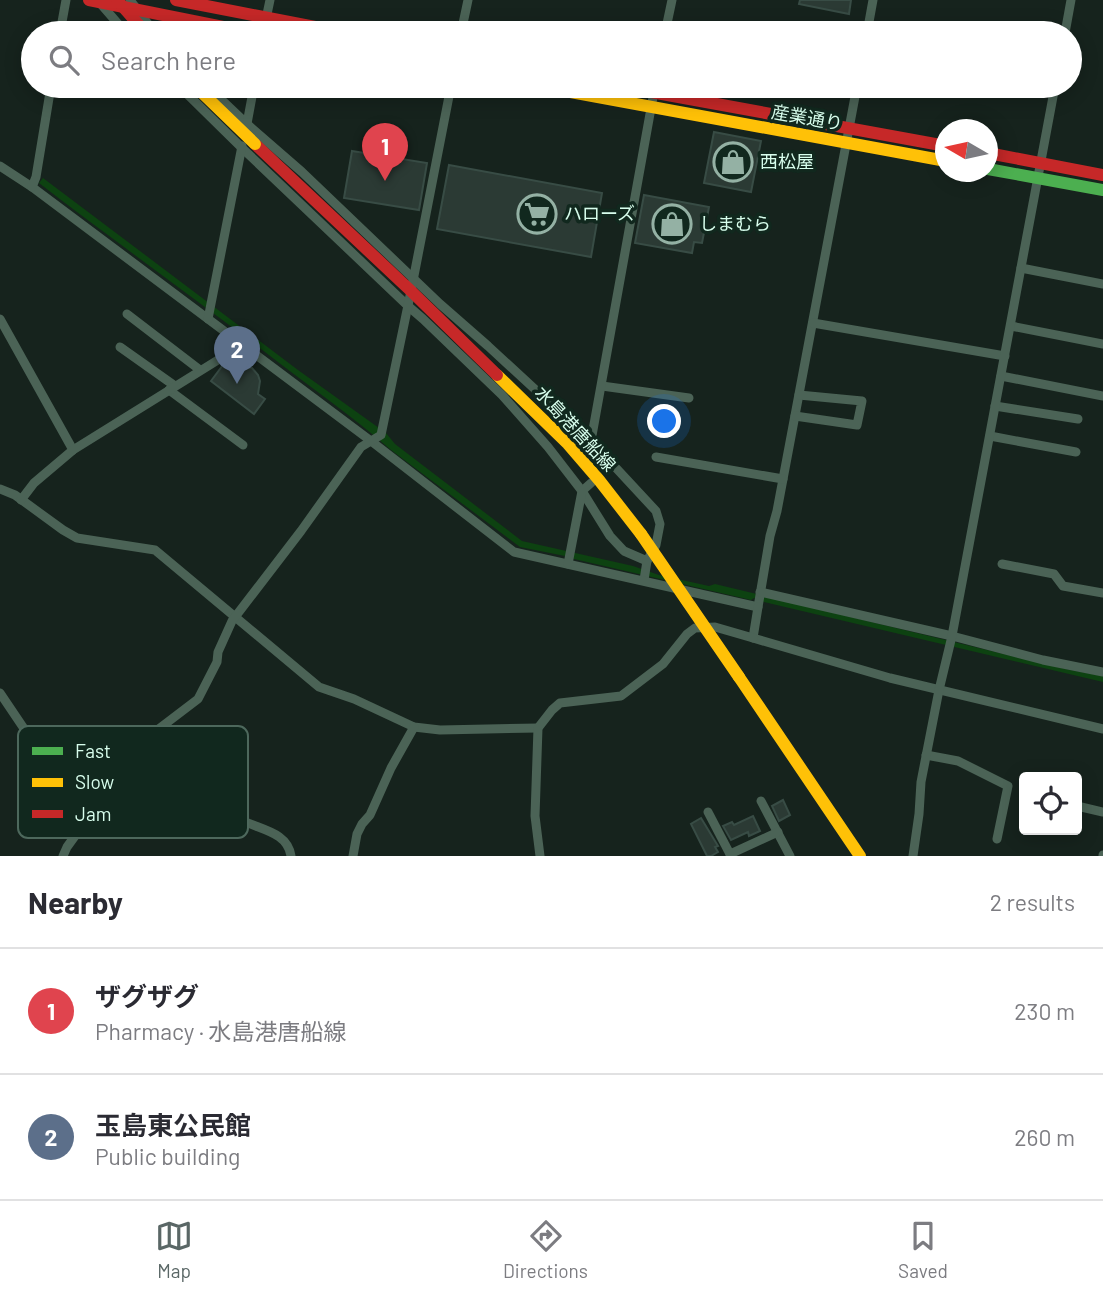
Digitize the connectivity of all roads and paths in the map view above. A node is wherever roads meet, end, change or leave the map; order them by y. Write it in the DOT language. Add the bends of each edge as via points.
graph roads {
  1 [pos="66,0"];
  2 [pos="117,0"];
  3 [pos="130,0"];
  4 [pos="176,0"];
  5 [pos="270,0"];
  6 [pos="672,0"];
  7 [pos="873,0"];
  8 [pos="1071,0"];
  9 [pos="95,1"];
  10 [pos="464,1"];
  11 [pos="138,11"];
  12 [pos="266,18"];
  13 [pos="62,21"];
  14 [pos="114,21"];
  15 [pos="135,21"];
  16 [pos="146,21"];
  17 [pos="190,21"];
  18 [pos="265,21"];
  19 [pos="282,21"];
  20 [pos="462,21"];
  21 [pos="668,21"];
  22 [pos="869,21"];
  23 [pos="1067,21"];
  24 [pos="49,98"];
  25 [pos="191,98"];
  26 [pos="207,98"];
  27 [pos="220,98"];
  28 [pos="252,98"];
  29 [pos="449,98"];
  30 [pos="603,98"];
  31 [pos="653,98"];
  32 [pos="698,98"];
  33 [pos="855,98"];
  34 [pos="1053,98"];
  35 [pos="651,107"];
  36 [pos="247,124"];
  37 [pos="849,130"];
  38 [pos="846,143"];
  39 [pos="935,144"];
  40 [pos="242,148"];
  41 [pos="998,155"];
  42 [pos="935,159"];
  43 [pos="1041,163"];
  44 [pos="0,166"];
  45 [pos="998,171"];
  46 [pos="1103,175"];
  47 [pos="1038,179"];
  48 [pos="32,187"];
  49 [pos="1103,190"];
  50 [pos="1021,268"];
  51 [pos="412,284"];
  52 [pos="1103,285"];
  53 [pos="408,306"];
  54 [pos="127,314"];
  55 [pos="0,319"];
  56 [pos="208,319"];
  57 [pos="813,323"];
  58 [pos="1010,326"];
  59 [pos="1103,344"];
  60 [pos="242,345"];
  61 [pos="120,347"];
  62 [pos="1005,356"];
  63 [pos="200,370"];
  64 [pos="1001,376"];
  65 [pos="602,386"];
  66 [pos="172,388"];
  67 [pos="799,394"];
  68 [pos="1103,396"];
  69 [pos="689,398"];
  70 [pos="995,406"];
  71 [pos="795,416"];
  72 [pos="1078,419"];
  73 [pos="990,436"];
  74 [pos="372,441"];
  75 [pos="591,441"];
  76 [pos="243,445"];
  77 [pos="73,450"];
  78 [pos="1076,452"];
  79 [pos="656,457"];
  80 [pos="613,463"];
  81 [pos="605,471"];
  82 [pos="783,479"];
  83 [pos="591,483"];
  84 [pos="0,489"];
  85 [pos="582,491"];
  86 [pos="20,500"];
  87 [pos="647,561"];
  88 [pos="568,564"];
  89 [pos="1002,564"];
  90 [pos="644,580"];
  91 [pos="760,592"];
  92 [pos="1103,593"];
  93 [pos="758,607"];
  94 [pos="237,617"];
  95 [pos="952,636"];
  96 [pos="753,638"];
  97 [pos="1103,672"];
  98 [pos="939,690"];
  99 [pos="0,693"];
  100 [pos="22,726"];
  101 [pos="163,726"];
  102 [pos="414,727"];
  103 [pos="538,727"];
  104 [pos="1103,729"];
  105 [pos="926,755"];
  106 [pos="761,801"];
  107 [pos="1082,808"];
  108 [pos="708,812"];
  109 [pos="1103,813"];
  110 [pos="248,823"];
  111 [pos="778,832"];
  112 [pos="74,838"];
  113 [pos="997,839"];
  114 [pos="730,855"];
  115 [pos="63,856"];
  116 [pos="291,856"];
  117 [pos="353,856"];
  118 [pos="540,856"];
  119 [pos="790,856"];
  120 [pos="860,856"];
  121 [pos="913,856"];
  1 -- 13 [label="street"];
  2 -- 15 [label="street, bridge"];
  3 -- 11 [label="street"];
  4 -- 12 [label="street"];
  5 -- 12 [label="street"];
  6 -- 21 [label="street"];
  7 -- 22 [label="street"];
  8 -- 23 [label="street"];
  9 -- 11 [label="street"];
  9 -- 14 [label="street"];
  10 -- 20 [label="street"];
  11 -- 16 [label="street"];
  11 -- 17 [label="street"];
  12 -- 18 [label="street"];
  12 -- 19 [label="street"];
  24 -- 48 [label="street"];
  25 -- 40 [label="street"];
  26 -- 51 [label="street, 水島港唐船線, bridge"];
  27 -- 36 [label="street"];
  28 -- 36 [label="street"];
  29 -- 51 [label="street"];
  30 -- 35 [label="street, 産業通り"];
  31 -- 35 [label="street"];
  32 -- 37 [label="street, 産業通り"];
  33 -- 37 [label="street"];
  34 -- 43 [label="street"];
  35 -- 38 [label="street, 産業通り"];
  35 -- 65 [label="street"];
  36 -- 40 [label="street"];
  36 -- 51 [label="street" via="302,172"];
  37 -- 38 [label="street"];
  37 -- 39 [label="street, 産業通り"];
  38 -- 42 [label="street, 産業通り"];
  38 -- 57 [label="street"];
  40 -- 53 [label="street"];
  40 -- 56 [label="street"];
  41 -- 43 [label="street"];
  43 -- 46 [label="street"];
  43 -- 47 [label="street"];
  44 -- 48 [label="street"];
  45 -- 47 [label="street"];
  47 -- 49 [label="street"];
  47 -- 50 [label="street"];
  48 -- 56 [label="street"];
  50 -- 52 [label="street"];
  50 -- 58 [label="street"];
  51 -- 53 [label="street"];
  51 -- 75 [label="street" via="488,346"];
  51 -- 120 [label="street, 水島港唐船線, bridge" via="599,480 641,534"];
  53 -- 74 [label="street" via="381,435"];
  53 -- 85 [label="street" via="502,395"];
  54 -- 63 [label="street"];
  55 -- 77 [label="street"];
  56 -- 60 [label="street"];
  57 -- 62 [label="street"];
  57 -- 67 [label="street"];
  58 -- 59 [label="street"];
  58 -- 62 [label="street"];
  60 -- 63 [label="street"];
  60 -- 74 [label="street"];
  61 -- 66 [label="street"];
  62 -- 64 [label="street"];
  63 -- 66 [label="street"];
  64 -- 68 [label="street"];
  64 -- 70 [label="street"];
  65 -- 69 [label="street"];
  65 -- 75 [label="street"];
  66 -- 76 [label="street"];
  66 -- 77 [label="street"];
  67 -- 71 [label="street"];
  67 -- 71 [label="street" via="862,401 857,425"];
  70 -- 72 [label="street"];
  70 -- 73 [label="street"];
  71 -- 82 [label="street"];
  73 -- 78 [label="street"];
  73 -- 95 [label="street"];
  74 -- 88 [label="street" via="514,552"];
  74 -- 94 [label="street" via="361,447"];
  75 -- 80 [label="street"];
  77 -- 86 [label="street"];
  79 -- 82 [label="street"];
  80 -- 81 [label="street"];
  80 -- 87 [label="street" via="656,511 660,524"];
  82 -- 91 [label="street"];
  83 -- 85 [label="street"];
  84 -- 86 [label="street"];
  85 -- 87 [label="street" via="610,536 624,551"];
  85 -- 88 [label="street"];
  86 -- 94 [label="street" via="77,538 155,550"];
  87 -- 90 [label="street"];
  88 -- 90 [label="street"];
  89 -- 92 [label="street" via="1055,574 1063,586"];
  90 -- 93 [label="street"];
  91 -- 93 [label="street"];
  91 -- 95 [label="street"];
  93 -- 96 [label="street"];
  94 -- 101 [label="street" via="198,699"];
  94 -- 102 [label="street" via="319,687"];
  95 -- 97 [label="street"];
  95 -- 98 [label="street"];
  96 -- 98 [label="street"];
  96 -- 103 [label="street" via="715,627 695,628 663,664 621,696 560,703"];
  98 -- 104 [label="street"];
  98 -- 105 [label="street"];
  99 -- 100 [label="street"];
  102 -- 103 [label="street"];
  102 -- 117 [label="street" via="357,834"];
  103 -- 118 [label="street" via="535,816"];
  105 -- 113 [label="street" via="958,761 1008,786"];
  105 -- 121 [label="street"];
  106 -- 111 [label="street"];
  107 -- 109 [label="street"];
  108 -- 114 [label="street"];
  110 -- 116 [label="street" via="282,838"];
  111 -- 114 [label="street"];
  111 -- 119 [label="street"];
  112 -- 115 [label="street"];
}
